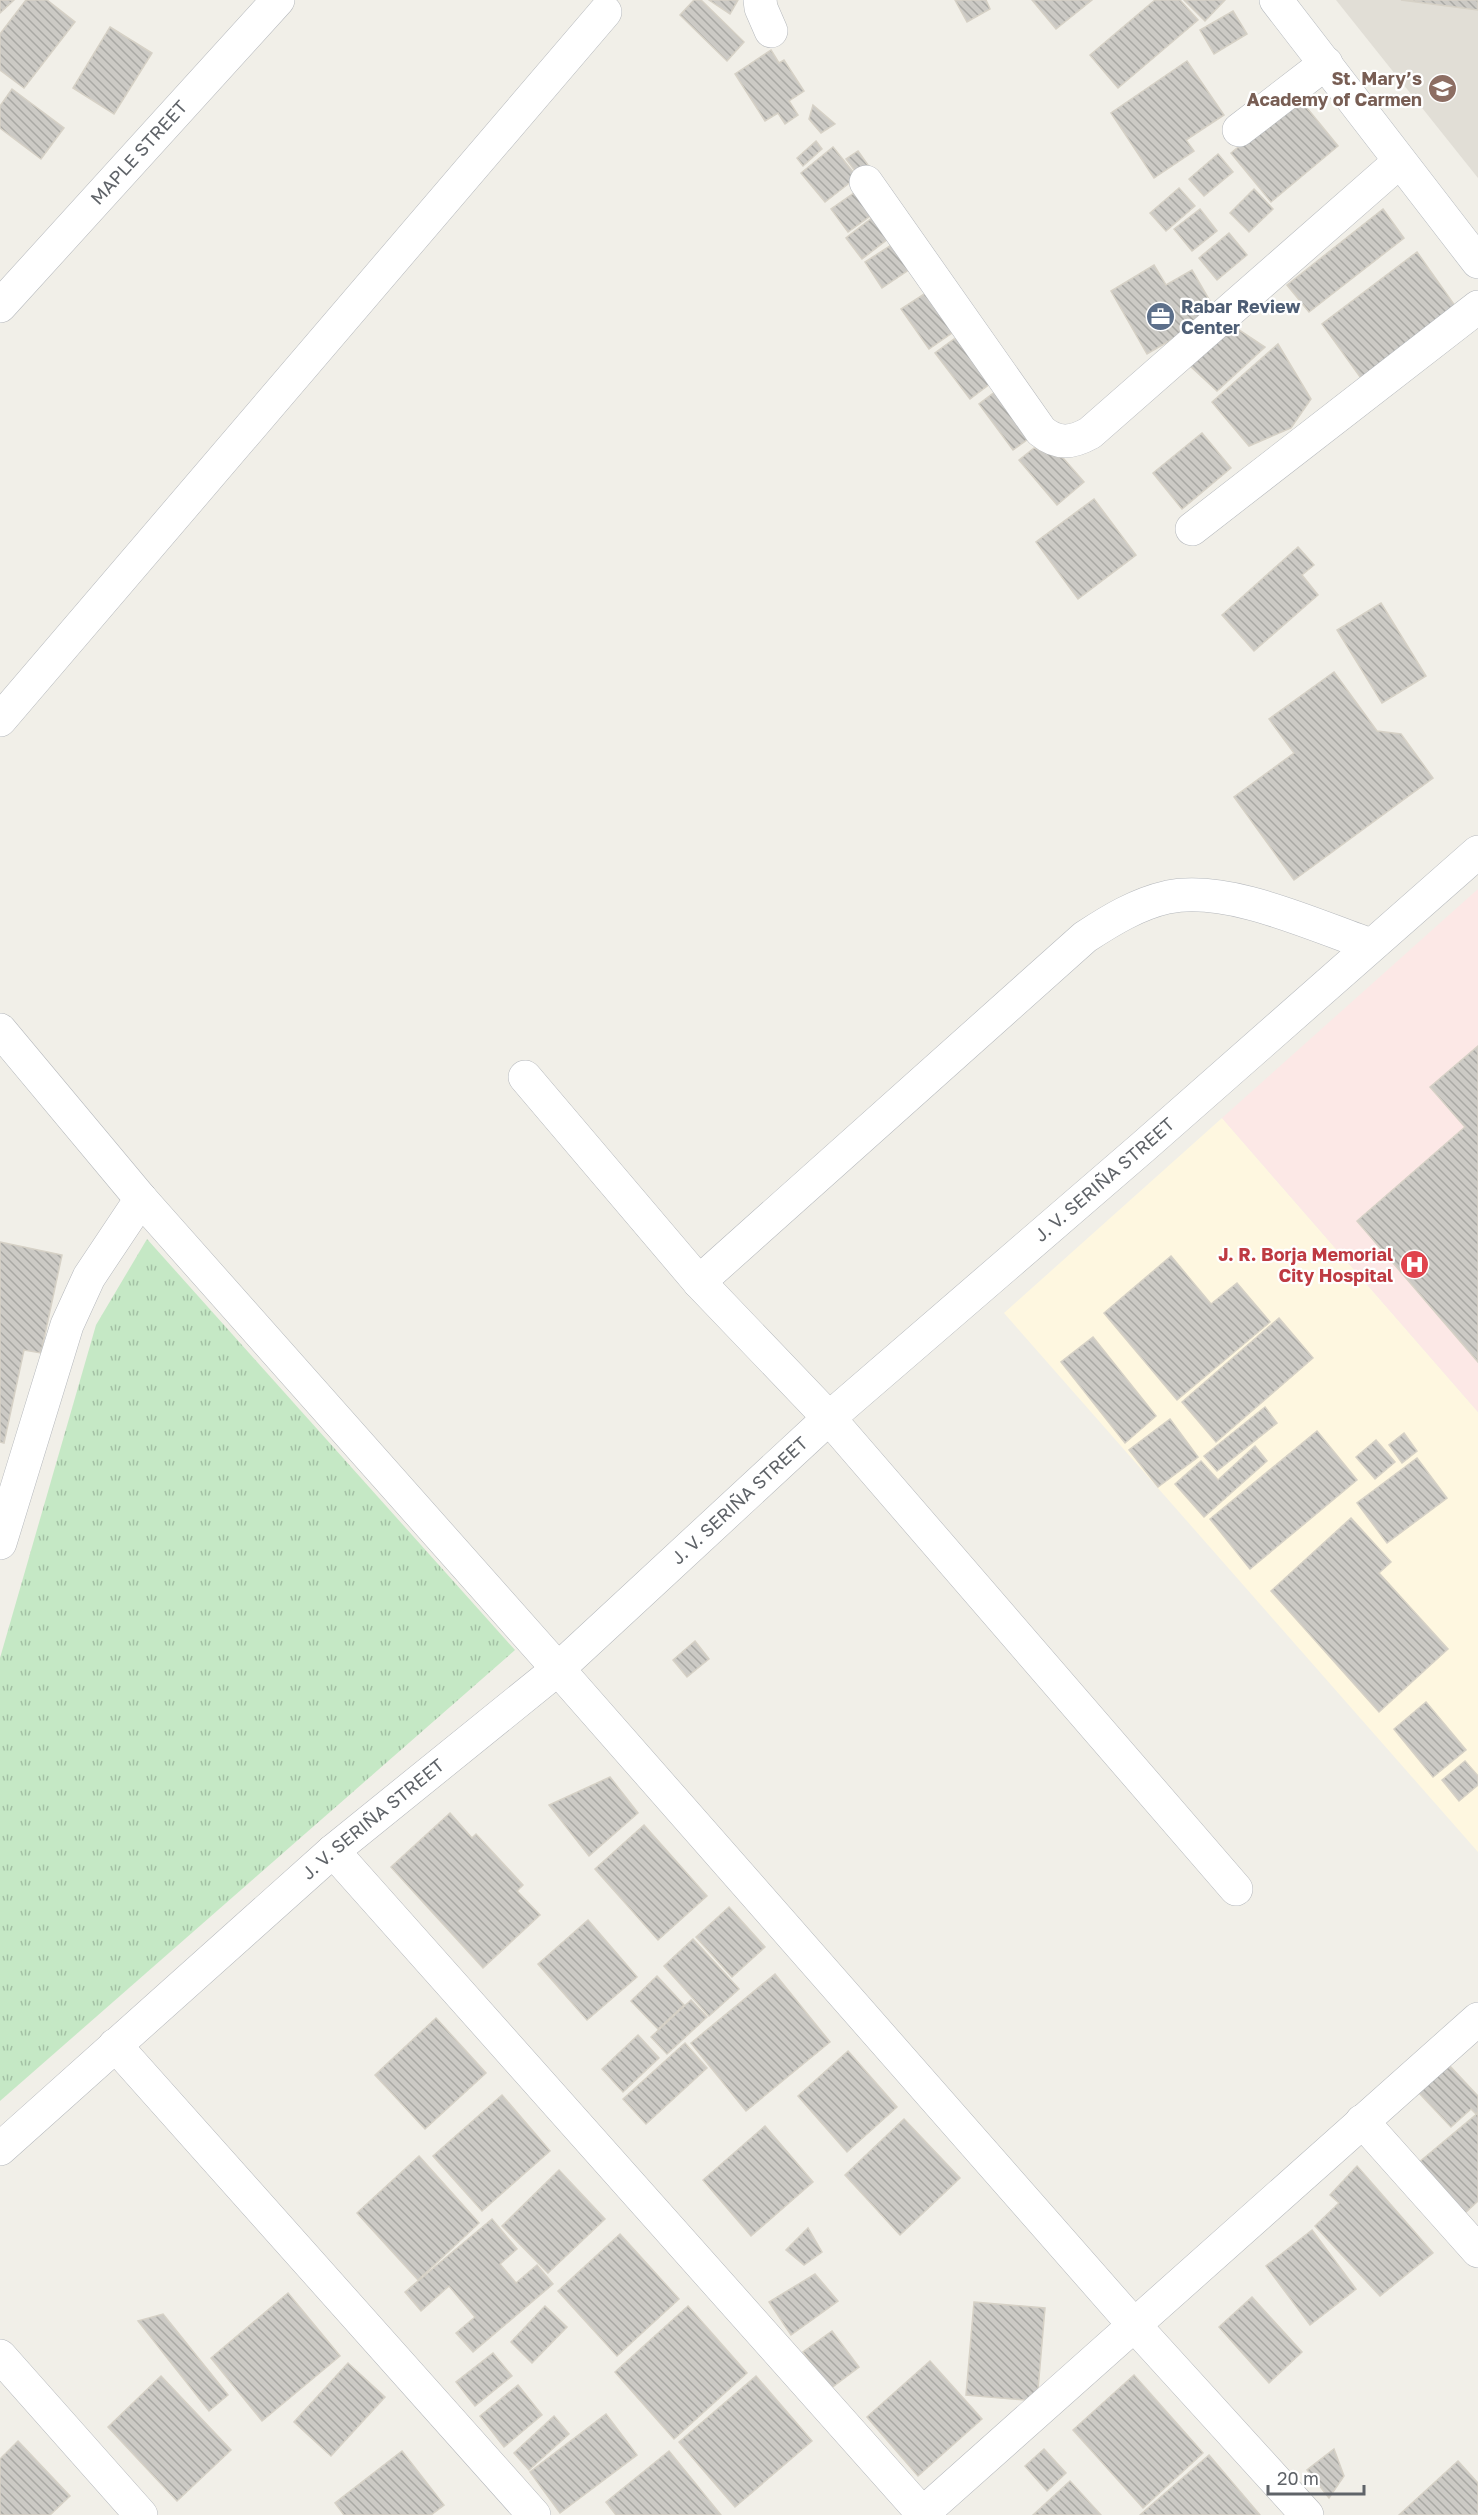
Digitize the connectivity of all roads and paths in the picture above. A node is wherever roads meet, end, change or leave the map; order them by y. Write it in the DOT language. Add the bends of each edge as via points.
graph roads {
  1 [pos="278,0"];
  2 [pos="760,0"];
  3 [pos="1276,0"];
  4 [pos="605,12"];
  5 [pos="771,31"];
  6 [pos="1326,63"];
  7 [pos="1239,130"];
  8 [pos="1399,162"];
  9 [pos="866,183"];
  10 [pos="1478,262"];
  11 [pos="0,306"];
  12 [pos="1478,307"];
  13 [pos="1192,529"];
  14 [pos="0,720"];
  15 [pos="1478,852"];
  16 [pos="1371,945"];
  17 [pos="0,1030"];
  18 [pos="525,1077"];
  19 [pos="141,1199"];
  20 [pos="699,1282"];
  21 [pos="829,1418"];
  22 [pos="0,1543"];
  23 [pos="558,1669"];
  24 [pos="333,1851"];
  25 [pos="1236,1888"];
  26 [pos="1478,2019"];
  27 [pos="115,2045"];
  28 [pos="1362,2121"];
  29 [pos="0,2149"];
  30 [pos="1478,2251"];
  31 [pos="1135,2326"];
  32 [pos="0,2356"];
  33 [pos="141,2515"];
  34 [pos="534,2515"];
  35 [pos="922,2515"];
  36 [pos="1307,2515"];
  1 -- 11 [label="street, MAPLE STREET"];
  2 -- 5 [label="street"];
  3 -- 6 [label="street"];
  4 -- 14 [label="street"];
  6 -- 7 [label="street"];
  6 -- 8 [label="street"];
  8 -- 9 [label="street" via="1090,433 1077,441 1063,442 1041,431"];
  8 -- 10 [label="street"];
  12 -- 13 [label="street"];
  15 -- 16 [label="street, J. V. SERIÑA STREET"];
  16 -- 20 [label="street" via="1260,906 1203,895 1168,897 1113,919 1085,937"];
  16 -- 21 [label="street, J. V. SERIÑA STREET"];
  17 -- 19 [label="street"];
  18 -- 20 [label="street"];
  19 -- 22 [label="street" via="89,1277 67,1325"];
  19 -- 23 [label="street"];
  20 -- 21 [label="street"];
  21 -- 23 [label="street, J. V. SERIÑA STREET"];
  21 -- 25 [label="street"];
  23 -- 24 [label="street, J. V. SERIÑA STREET"];
  23 -- 31 [label="street"];
  24 -- 27 [label="street, J. V. SERIÑA STREET"];
  24 -- 35 [label="street"];
  26 -- 28 [label="street"];
  27 -- 29 [label="street, J. V. SERIÑA STREET"];
  27 -- 34 [label="street"];
  28 -- 30 [label="street"];
  28 -- 31 [label="street"];
  31 -- 35 [label="street"];
  31 -- 36 [label="street"];
  32 -- 33 [label="street"];
}
